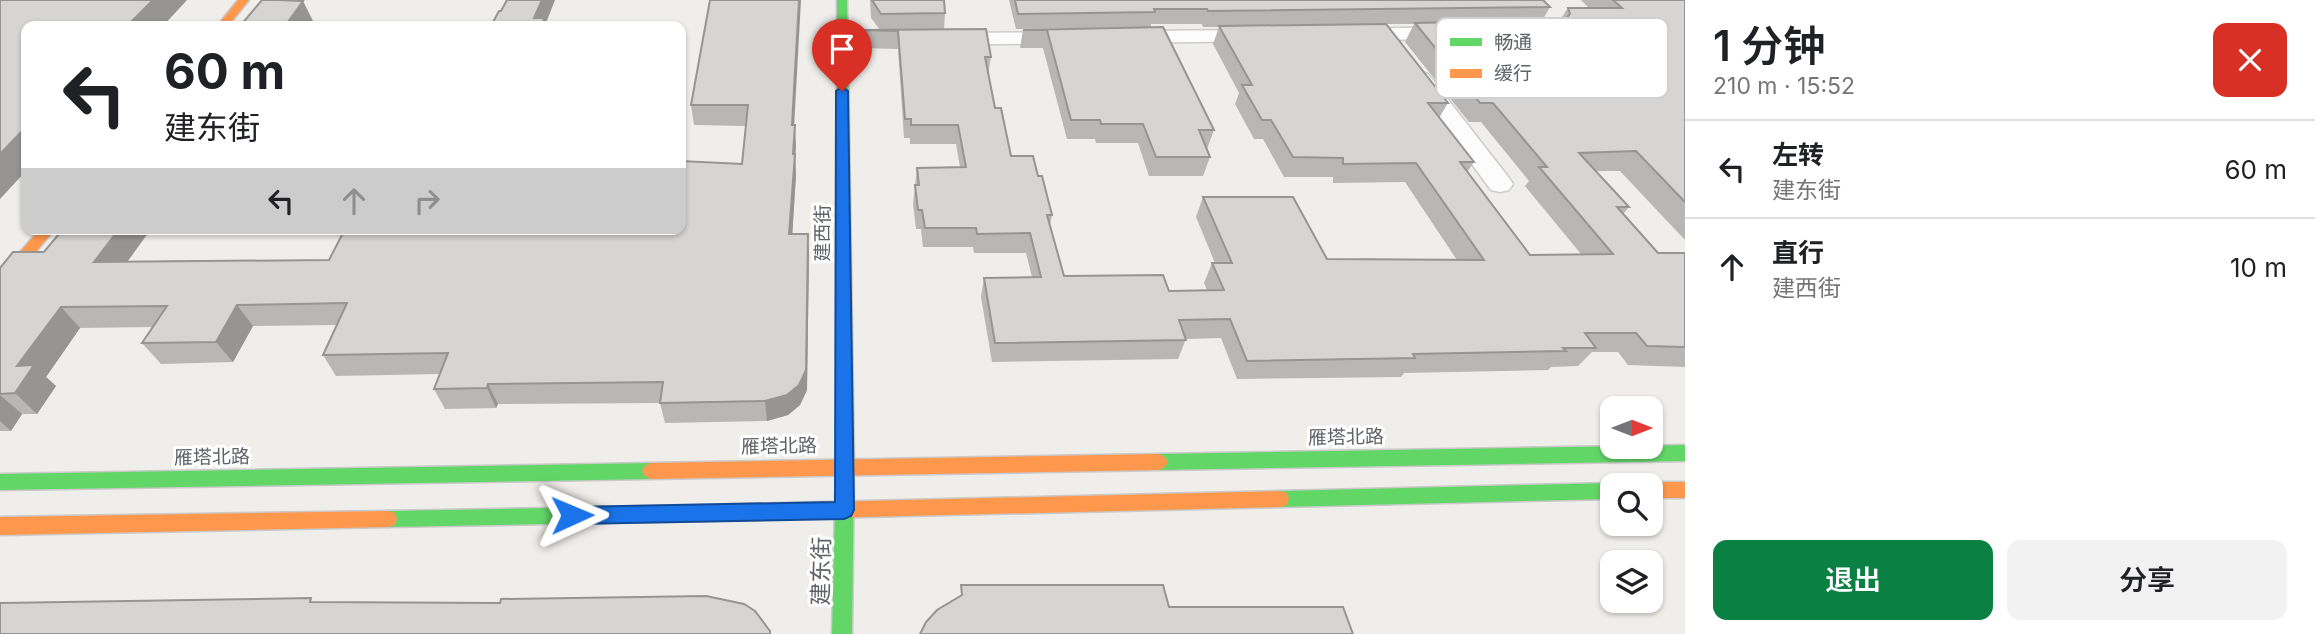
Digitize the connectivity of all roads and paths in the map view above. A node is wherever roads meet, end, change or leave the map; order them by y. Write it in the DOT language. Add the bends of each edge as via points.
graph roads {
  1 [pos="244,0"];
  2 [pos="842,0"];
  3 [pos="226,21"];
  4 [pos="1436,33"];
  5 [pos="1386,34"];
  6 [pos="1330,35"];
  7 [pos="1274,36"];
  8 [pos="1079,37"];
  9 [pos="1107,37"];
  10 [pos="870,39"];
  11 [pos="926,39"];
  12 [pos="842,40"];
  13 [pos="1500,184"];
  14 [pos="43,235"];
  15 [pos="0,285"];
  16 [pos="1685,453"];
  17 [pos="845,466"];
  18 [pos="0,482"];
  19 [pos="1663,490"];
  20 [pos="1685,490"];
  21 [pos="1600,491"];
  22 [pos="844,510"];
  23 [pos="0,526"];
  24 [pos="842,634"];
  1 -- 3 [label="main road"];
  2 -- 12 [label="main road, 建西街"];
  4 -- 5 [label="street"];
  5 -- 6 [label="street"];
  5 -- 13 [label="street"];
  7 -- 9 [label="street"];
  8 -- 11 [label="street"];
  10 -- 12 [label="street"];
  12 -- 17 [label="main road, 建西街"];
  14 -- 15 [label="main road"];
  16 -- 17 [label="main road, 雁塔北路"];
  17 -- 18 [label="main road, 雁塔北路"];
  17 -- 22 [label="main road, 建东街"];
  19 -- 20 [label="main road"];
  21 -- 22 [label="main road"];
  22 -- 23 [label="main road"];
  22 -- 24 [label="main road, 建东街"];
}
